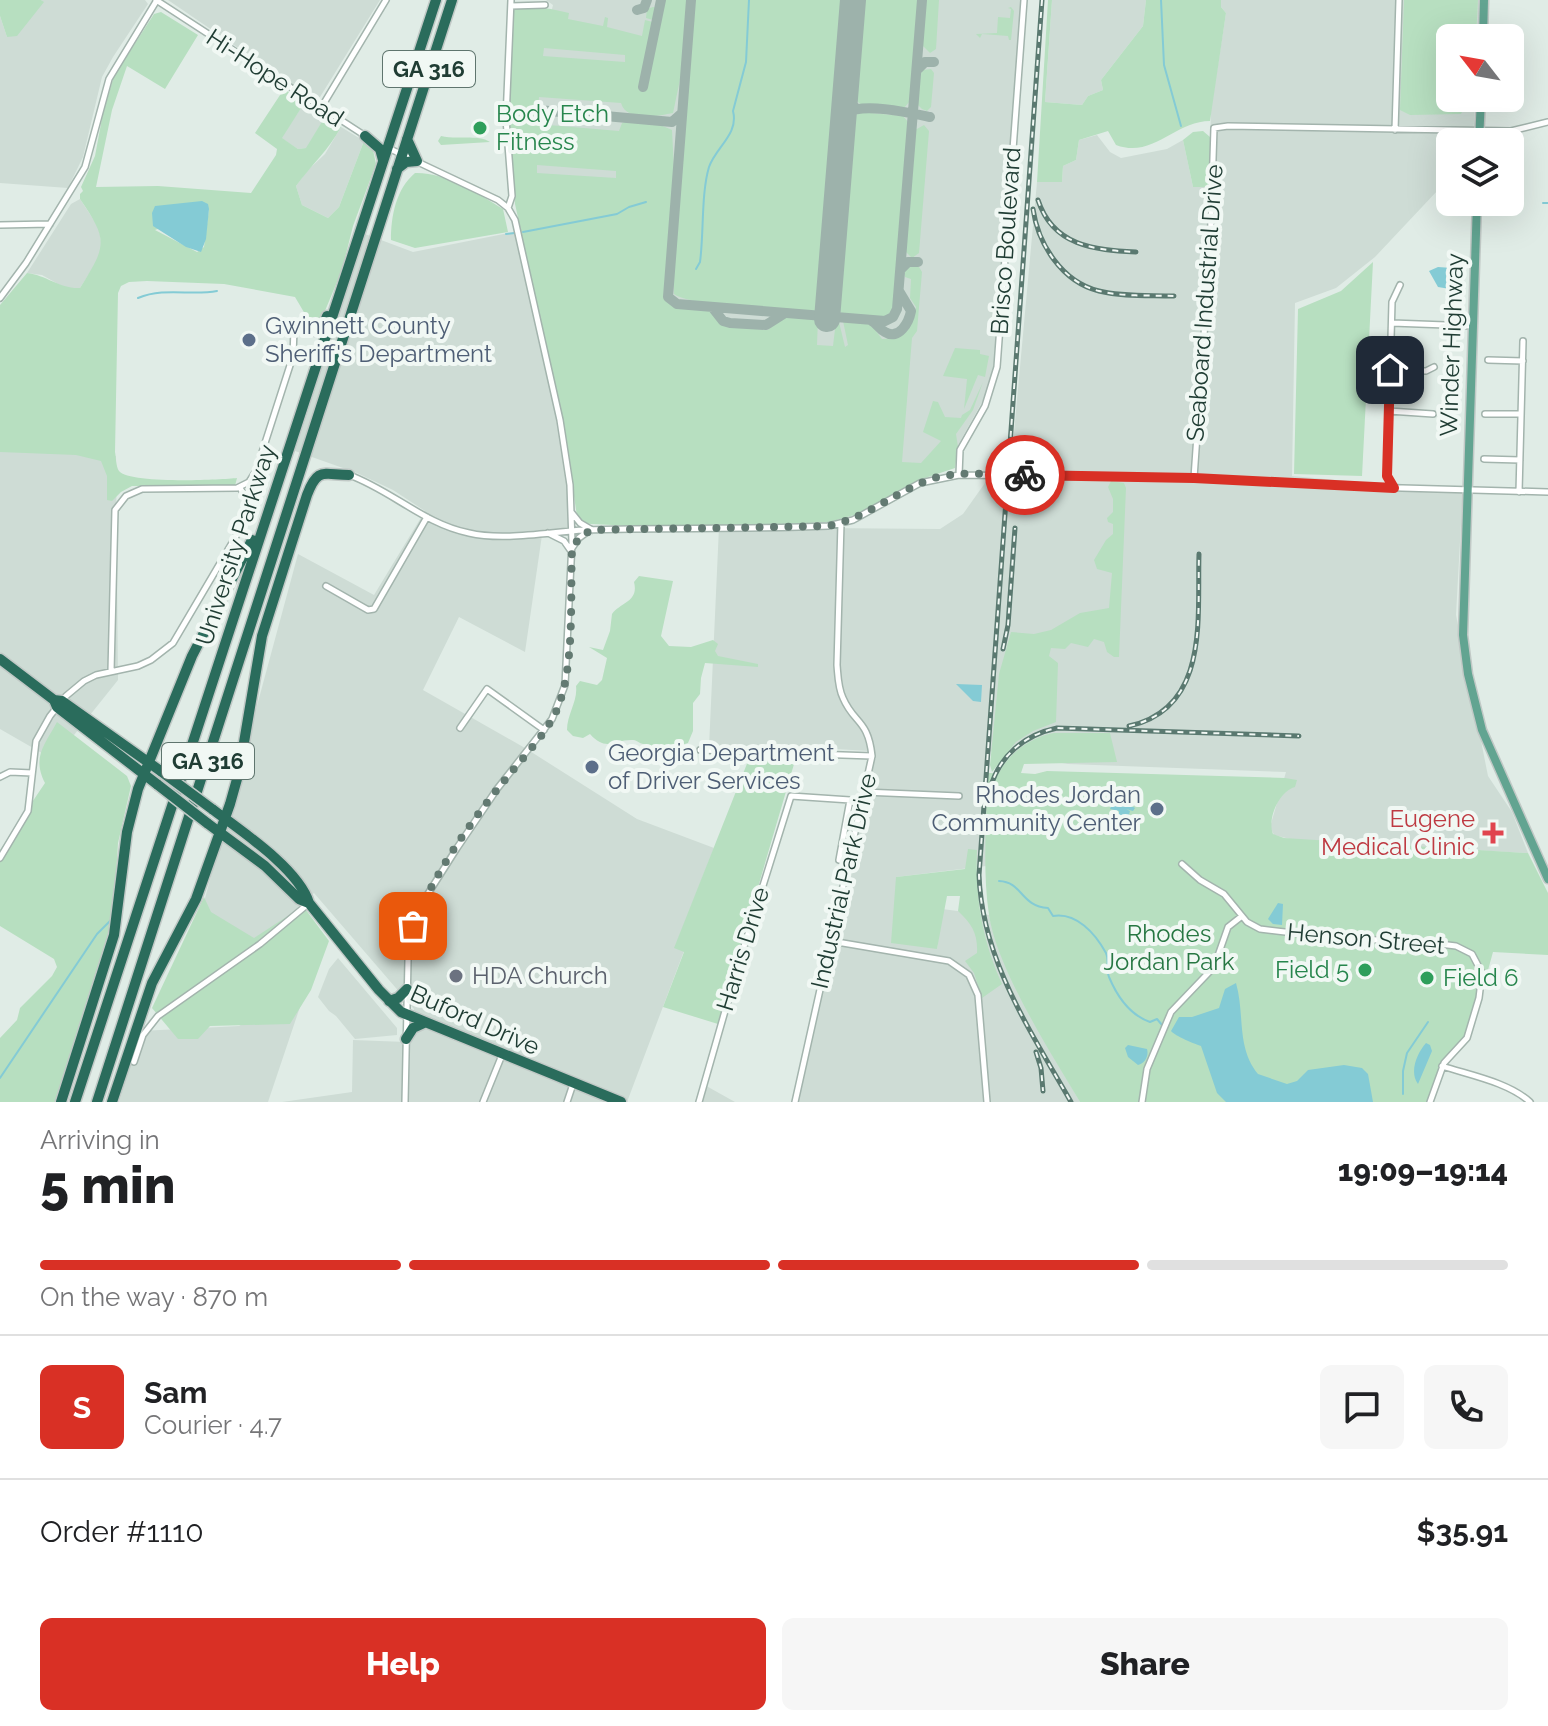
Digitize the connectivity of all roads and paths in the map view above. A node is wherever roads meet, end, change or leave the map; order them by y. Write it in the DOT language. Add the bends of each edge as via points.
graph roads {
  1 [pos="157,0"];
  2 [pos="386,0"];
  3 [pos="436,0"];
  4 [pos="452,0"];
  5 [pos="1024,0"];
  6 [pos="1399,0"];
  7 [pos="1484,0"];
  8 [pos="511,3"];
  9 [pos="545,5"];
  10 [pos="1483,24"];
  11 [pos="405,98"];
  12 [pos="321,108"];
  13 [pos="1548,122"];
  14 [pos="395,128"];
  15 [pos="1523,128"];
  16 [pos="1395,130"];
  17 [pos="1436,130"];
  18 [pos="365,136"];
  19 [pos="407,139"];
  20 [pos="395,151"];
  21 [pos="417,161"];
  22 [pos="383,162"];
  23 [pos="397,169"];
  24 [pos="385,205"];
  25 [pos="508,208"];
  26 [pos="1477,216"];
  27 [pos="50,224"];
  28 [pos="0,225"];
  29 [pos="351,263"];
  30 [pos="1400,285"];
  31 [pos="0,298"];
  32 [pos="1392,323"];
  33 [pos="1473,326"];
  34 [pos="294,328"];
  35 [pos="1523,341"];
  36 [pos="1488,360"];
  37 [pos="1523,361"];
  38 [pos="1434,367"];
  39 [pos="1390,370"];
  40 [pos="1389,411"];
  41 [pos="1433,414"];
  42 [pos="1485,414"];
  43 [pos="1521,414"];
  44 [pos="317,419"];
  45 [pos="1484,459"];
  46 [pos="285,460"];
  47 [pos="1520,460"];
  48 [pos="349,475"];
  49 [pos="959,475"];
  50 [pos="1387,476"];
  51 [pos="1194,478"];
  52 [pos="1378,487"];
  53 [pos="240,488"];
  54 [pos="1394,488"];
  55 [pos="1466,490"];
  56 [pos="1519,492"];
  57 [pos="1548,492"];
  58 [pos="255,493"];
  59 [pos="252,501"];
  60 [pos="571,513"];
  61 [pos="427,517"];
  62 [pos="841,523"];
  63 [pos="592,530"];
  64 [pos="572,531"];
  65 [pos="548,532"];
  66 [pos="557,532"];
  67 [pos="572,551"];
  68 [pos="326,586"];
  69 [pos="262,636"];
  70 [pos="0,659"];
  71 [pos="111,671"];
  72 [pos="58,703"];
  73 [pos="460,728"];
  74 [pos="544,730"];
  75 [pos="161,735"];
  76 [pos="130,748"];
  77 [pos="700,750"];
  78 [pos="872,756"];
  79 [pos="150,762"];
  80 [pos="129,764"];
  81 [pos="32,773"];
  82 [pos="144,776"];
  83 [pos="0,777"];
  84 [pos="138,789"];
  85 [pos="864,792"];
  86 [pos="959,796"];
  87 [pos="230,804"];
  88 [pos="225,819"];
  89 [pos="240,831"];
  90 [pos="220,833"];
  91 [pos="242,848"];
  92 [pos="841,849"];
  93 [pos="0,858"];
  94 [pos="839,860"];
  95 [pos="849,862"];
  96 [pos="1182,864"];
  97 [pos="209,868"];
  98 [pos="1548,879"];
  99 [pos="309,903"];
  100 [pos="1242,916"];
  101 [pos="831,941"];
  102 [pos="407,989"];
  103 [pos="389,1001"];
  104 [pos="407,1015"];
  105 [pos="424,1023"];
  106 [pos="406,1039"];
  107 [pos="502,1055"];
  108 [pos="134,1062"];
  109 [pos="1442,1066"];
  110 [pos="574,1083"];
  111 [pos="618,1101"];
  112 [pos="61,1102"];
  113 [pos="75,1102"];
  114 [pos="97,1102"];
  115 [pos="112,1102"];
  116 [pos="405,1102"];
  117 [pos="483,1102"];
  118 [pos="567,1102"];
  119 [pos="699,1102"];
  120 [pos="795,1102"];
  121 [pos="987,1102"];
  122 [pos="1142,1102"];
  123 [pos="1430,1102"];
  124 [pos="1530,1102"];
  1 -- 12 [label="street, Hi-Hope Road"];
  1 -- 27 [label="street" via="114,68 85,167"];
  2 -- 12 [label="street"];
  3 -- 11 [label="highway, University Parkway / GA 316"];
  4 -- 19 [label="highway, University Parkway / GA 316"];
  5 -- 49 [label="street, Brisco Boulevard" via="997,367 985,406 960,450"];
  6 -- 16 [label="street"];
  7 -- 10 [label="main road"];
  8 -- 9 [label="street"];
  8 -- 25 [label="street"];
  11 -- 14 [label="highway, University Parkway / GA 316"];
  11 -- 20 [label="highway"];
  12 -- 18 [label="street, Hi-Hope Road"];
  13 -- 15 [label="street"];
  14 -- 18 [label="highway" via="382,137"];
  14 -- 20 [label="highway, University Parkway / GA 316"];
  16 -- 17 [label="street"];
  16 -- 51 [label="street, Seaboard Industrial Drive" via="1214,128"];
  18 -- 20 [label="street, Hi-Hope Road"];
  18 -- 22 [label="highway" via="380,149"];
  19 -- 20 [label="highway, University Parkway / GA 316"];
  19 -- 21 [label="highway"];
  20 -- 21 [label="street, Hi-Hope Road"];
  20 -- 22 [label="highway, University Parkway / GA 316"];
  20 -- 23 [label="highway, University Parkway / GA 316"];
  20 -- 24 [label="highway" via="387,170"];
  21 -- 23 [label="highway"];
  21 -- 25 [label="street, Hi-Hope Road"];
  22 -- 29 [label="highway, University Parkway / GA 316"];
  23 -- 24 [label="highway, University Parkway / GA 316"];
  24 -- 44 [label="highway, University Parkway / GA 316"];
  25 -- 60 [label="street" via="520,237 560,420"];
  26 -- 33 [label="main road, Winder Highway"];
  27 -- 28 [label="street"];
  27 -- 31 [label="street"];
  29 -- 34 [label="highway" via="321,329"];
  29 -- 46 [label="highway, University Parkway / GA 316"];
  30 -- 32 [label="street" via="1392,302"];
  32 -- 33 [label="street"];
  32 -- 39 [label="street"];
  33 -- 55 [label="main road, Winder Highway"];
  34 -- 53 [label="street" via="293,356 256,471"];
  35 -- 37 [label="street"];
  36 -- 37 [label="street"];
  37 -- 43 [label="street"];
  38 -- 39 [label="street"];
  39 -- 40 [label="street"];
  40 -- 41 [label="street"];
  40 -- 50 [label="street"];
  42 -- 43 [label="street"];
  43 -- 47 [label="street"];
  44 -- 69 [label="highway" via="275,568"];
  44 -- 114 [label="highway, University Parkway / GA 316"];
  45 -- 47 [label="street"];
  46 -- 75 [label="highway" via="247,552 192,656"];
  46 -- 113 [label="highway, University Parkway / GA 316"];
  47 -- 56 [label="street"];
  48 -- 61 [label="street"];
  48 -- 69 [label="highway" via="326,472 313,482"];
  49 -- 51 [label="street"];
  49 -- 62 [label="street" via="920,483"];
  50 -- 52 [label="street"];
  50 -- 54 [label="street"];
  51 -- 52 [label="street"];
  52 -- 54 [label="street"];
  53 -- 59 [label="street"];
  53 -- 71 [label="street" via="142,489 119,502 112,554"];
  54 -- 55 [label="street"];
  55 -- 56 [label="street"];
  55 -- 98 [label="main road, Winder Highway" via="1463,635 1475,705"];
  56 -- 57 [label="street"];
  58 -- 59 [label="street"];
  59 -- 71 [label="street" via="177,639 151,660"];
  60 -- 63 [label="street"];
  60 -- 64 [label="street"];
  60 -- 66 [label="street"];
  61 -- 65 [label="street" via="472,534"];
  61 -- 68 [label="street" via="374,609"];
  62 -- 63 [label="street"];
  62 -- 78 [label="street, Industrial Park Drive" via="837,675 843,697 867,730"];
  63 -- 64 [label="street"];
  63 -- 67 [label="street"];
  64 -- 66 [label="street"];
  64 -- 67 [label="street"];
  65 -- 66 [label="street"];
  65 -- 67 [label="street"];
  67 -- 74 [label="street" via="565,685"];
  69 -- 87 [label="highway"];
  70 -- 72 [label="highway, Buford Drive"];
  71 -- 72 [label="street" via="84,681"];
  72 -- 76 [label="highway, Buford Drive"];
  72 -- 80 [label="highway, Buford Drive"];
  72 -- 81 [label="street" via="36,741"];
  73 -- 74 [label="street" via="487,689"];
  74 -- 102 [label="street" via="437,880 413,926"];
  75 -- 76 [label="highway" via="145,748"];
  75 -- 79 [label="highway"];
  76 -- 79 [label="highway, Buford Drive"];
  77 -- 78 [label="street"];
  78 -- 85 [label="street, Industrial Park Drive"];
  79 -- 82 [label="highway"];
  79 -- 88 [label="highway, Buford Drive, bridge"];
  80 -- 82 [label="highway, Buford Drive"];
  80 -- 84 [label="highway"];
  81 -- 83 [label="street"];
  81 -- 93 [label="street" via="28,811"];
  82 -- 84 [label="highway"];
  82 -- 90 [label="highway, Buford Drive, bridge"];
  84 -- 112 [label="highway" via="114,935"];
  85 -- 86 [label="street"];
  85 -- 95 [label="street, Industrial Park Drive"];
  87 -- 88 [label="highway"];
  87 -- 89 [label="highway"];
  88 -- 89 [label="highway, Buford Drive"];
  88 -- 90 [label="highway"];
  89 -- 99 [label="highway, Buford Drive" via="287,871"];
  90 -- 91 [label="highway, Buford Drive"];
  90 -- 97 [label="highway"];
  91 -- 97 [label="highway" via="226,849"];
  91 -- 99 [label="highway, Buford Drive"];
  92 -- 94 [label="street"];
  92 -- 95 [label="street"];
  92 -- 119 [label="street, Harris Drive" via="850,800 791,796"];
  95 -- 101 [label="street, Industrial Park Drive"];
  96 -- 100 [label="street" via="1224,894"];
  97 -- 115 [label="highway" via="152,983"];
  99 -- 103 [label="highway, Buford Drive"];
  99 -- 108 [label="street" via="158,1016 143,1035"];
  100 -- 109 [label="street, Henson Street" via="1264,930 1404,939 1468,951 1480,966 1482,985 1467,1038"];
  100 -- 122 [label="street" via="1228,927 1215,966 1169,1016 1147,1069"];
  101 -- 120 [label="street, Industrial Park Drive"];
  101 -- 121 [label="street" via="949,961 966,971 978,995"];
  102 -- 103 [label="highway"];
  102 -- 104 [label="street"];
  103 -- 104 [label="highway, Buford Drive"];
  104 -- 105 [label="highway, Buford Drive"];
  104 -- 106 [label="street"];
  105 -- 106 [label="highway"];
  105 -- 107 [label="highway, Buford Drive"];
  106 -- 116 [label="street"];
  107 -- 110 [label="highway, Buford Drive"];
  107 -- 117 [label="street"];
  109 -- 123 [label="street, Henson Street"];
  109 -- 124 [label="street"];
  110 -- 111 [label="highway, Buford Drive"];
  110 -- 118 [label="street"];
}
